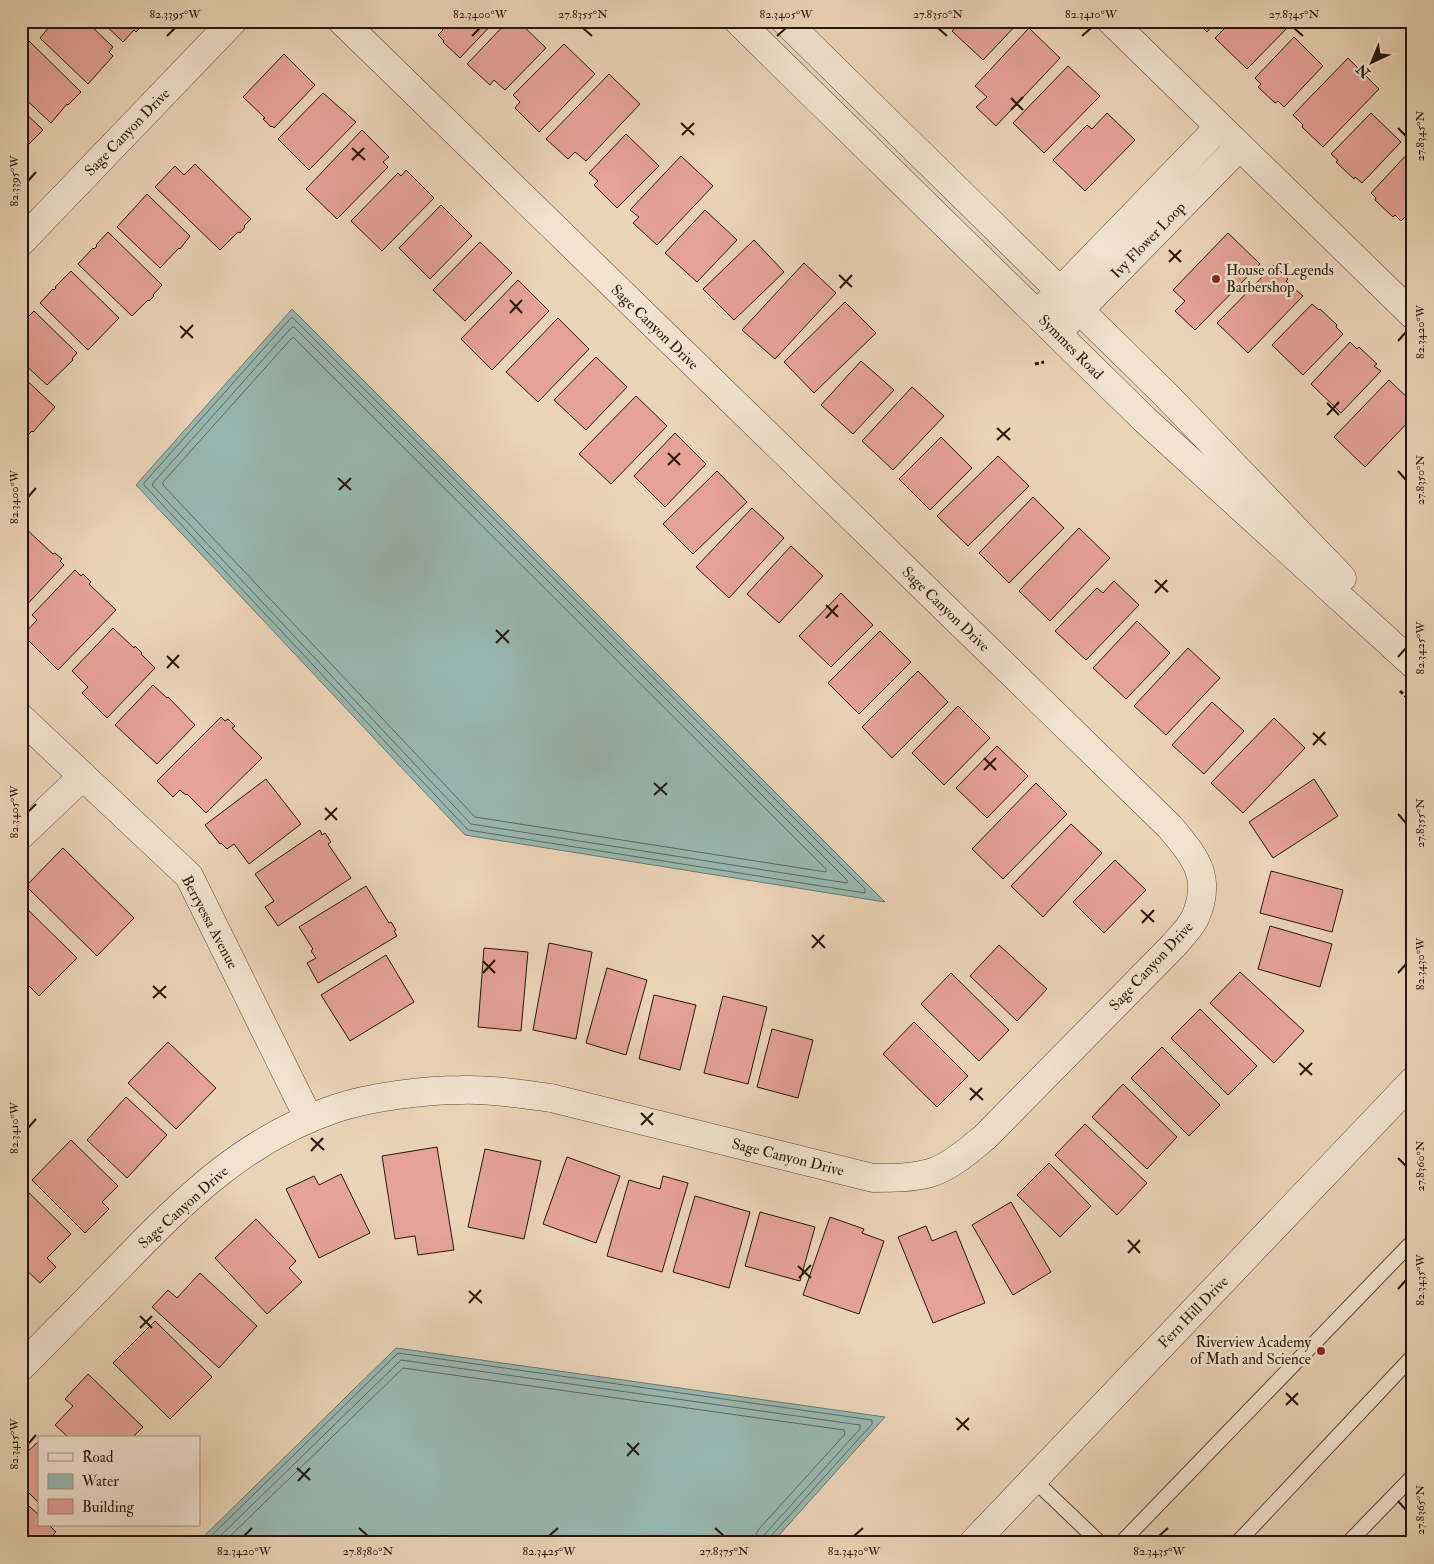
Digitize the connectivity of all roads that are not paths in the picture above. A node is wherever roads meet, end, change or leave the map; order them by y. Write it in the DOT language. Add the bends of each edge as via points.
graph roads {
  1 [pos="233,21"];
  2 [pos="342,21"];
  3 [pos="738,21"];
  4 [pos="785,21"];
  5 [pos="1111,21"];
  6 [pos="1219,127"];
  7 [pos="1239,147"];
  8 [pos="21,242"];
  9 [pos="1060,291"];
  10 [pos="1079,310"];
  11 [pos="1038,314"];
  12 [pos="1413,315"];
  13 [pos="1057,333"];
  14 [pos="1413,654"];
  15 [pos="1413,664"];
  16 [pos="21,718"];
  17 [pos="83,776"];
  18 [pos="21,835"];
  19 [pos="1413,1081"];
  20 [pos="309,1119"];
  21 [pos="1413,1241"];
  22 [pos="1413,1356"];
  23 [pos="21,1368"];
  24 [pos="1413,1476"];
  25 [pos="1034,1480"];
  26 [pos="974,1543"];
  27 [pos="1100,1543"];
  28 [pos="1122,1543"];
  29 [pos="1236,1543"];
  30 [pos="1348,1543"];
  1 -- 8 [label="street, Sage Canyon Drive"];
  2 -- 20 [label="street, Sage Canyon Drive" via="1170,827 1200,870 1202,893 1194,919 1173,946 985,1137 960,1158 931,1173 903,1178 873,1178 551,1098 510,1092 460,1090 418,1093 374,1099"];
  3 -- 11 [label="street, Symmes Road"];
  4 -- 9 [label="street"];
  5 -- 6 [label="street"];
  6 -- 7 [label="street"];
  6 -- 9 [label="street, Ivy Flower Loop"];
  7 -- 10 [label="street, Ivy Flower Loop"];
  7 -- 12 [label="street"];
  9 -- 10 [label="street"];
  9 -- 11 [label="street, Ivy Flower Loop"];
  10 -- 13 [label="street, Ivy Flower Loop"];
  10 -- 14 [label="street" via="1173,402"];
  11 -- 13 [label="street, Symmes Road"];
  13 -- 15 [label="street, Symmes Road" via="1152,426"];
  16 -- 17 [label="street, Berryessa Avenue"];
  17 -- 18 [label="street"];
  17 -- 20 [label="street, Berryessa Avenue" via="188,876"];
  19 -- 25 [label="street, Fern Hill Drive"];
  20 -- 23 [label="street, Sage Canyon Drive" via="240,1156 202,1186"];
  21 -- 28 [label="lane"];
  22 -- 29 [label="lane"];
  24 -- 30 [label="lane"];
  25 -- 26 [label="street, Fern Hill Drive"];
  25 -- 27 [label="lane"];
}
